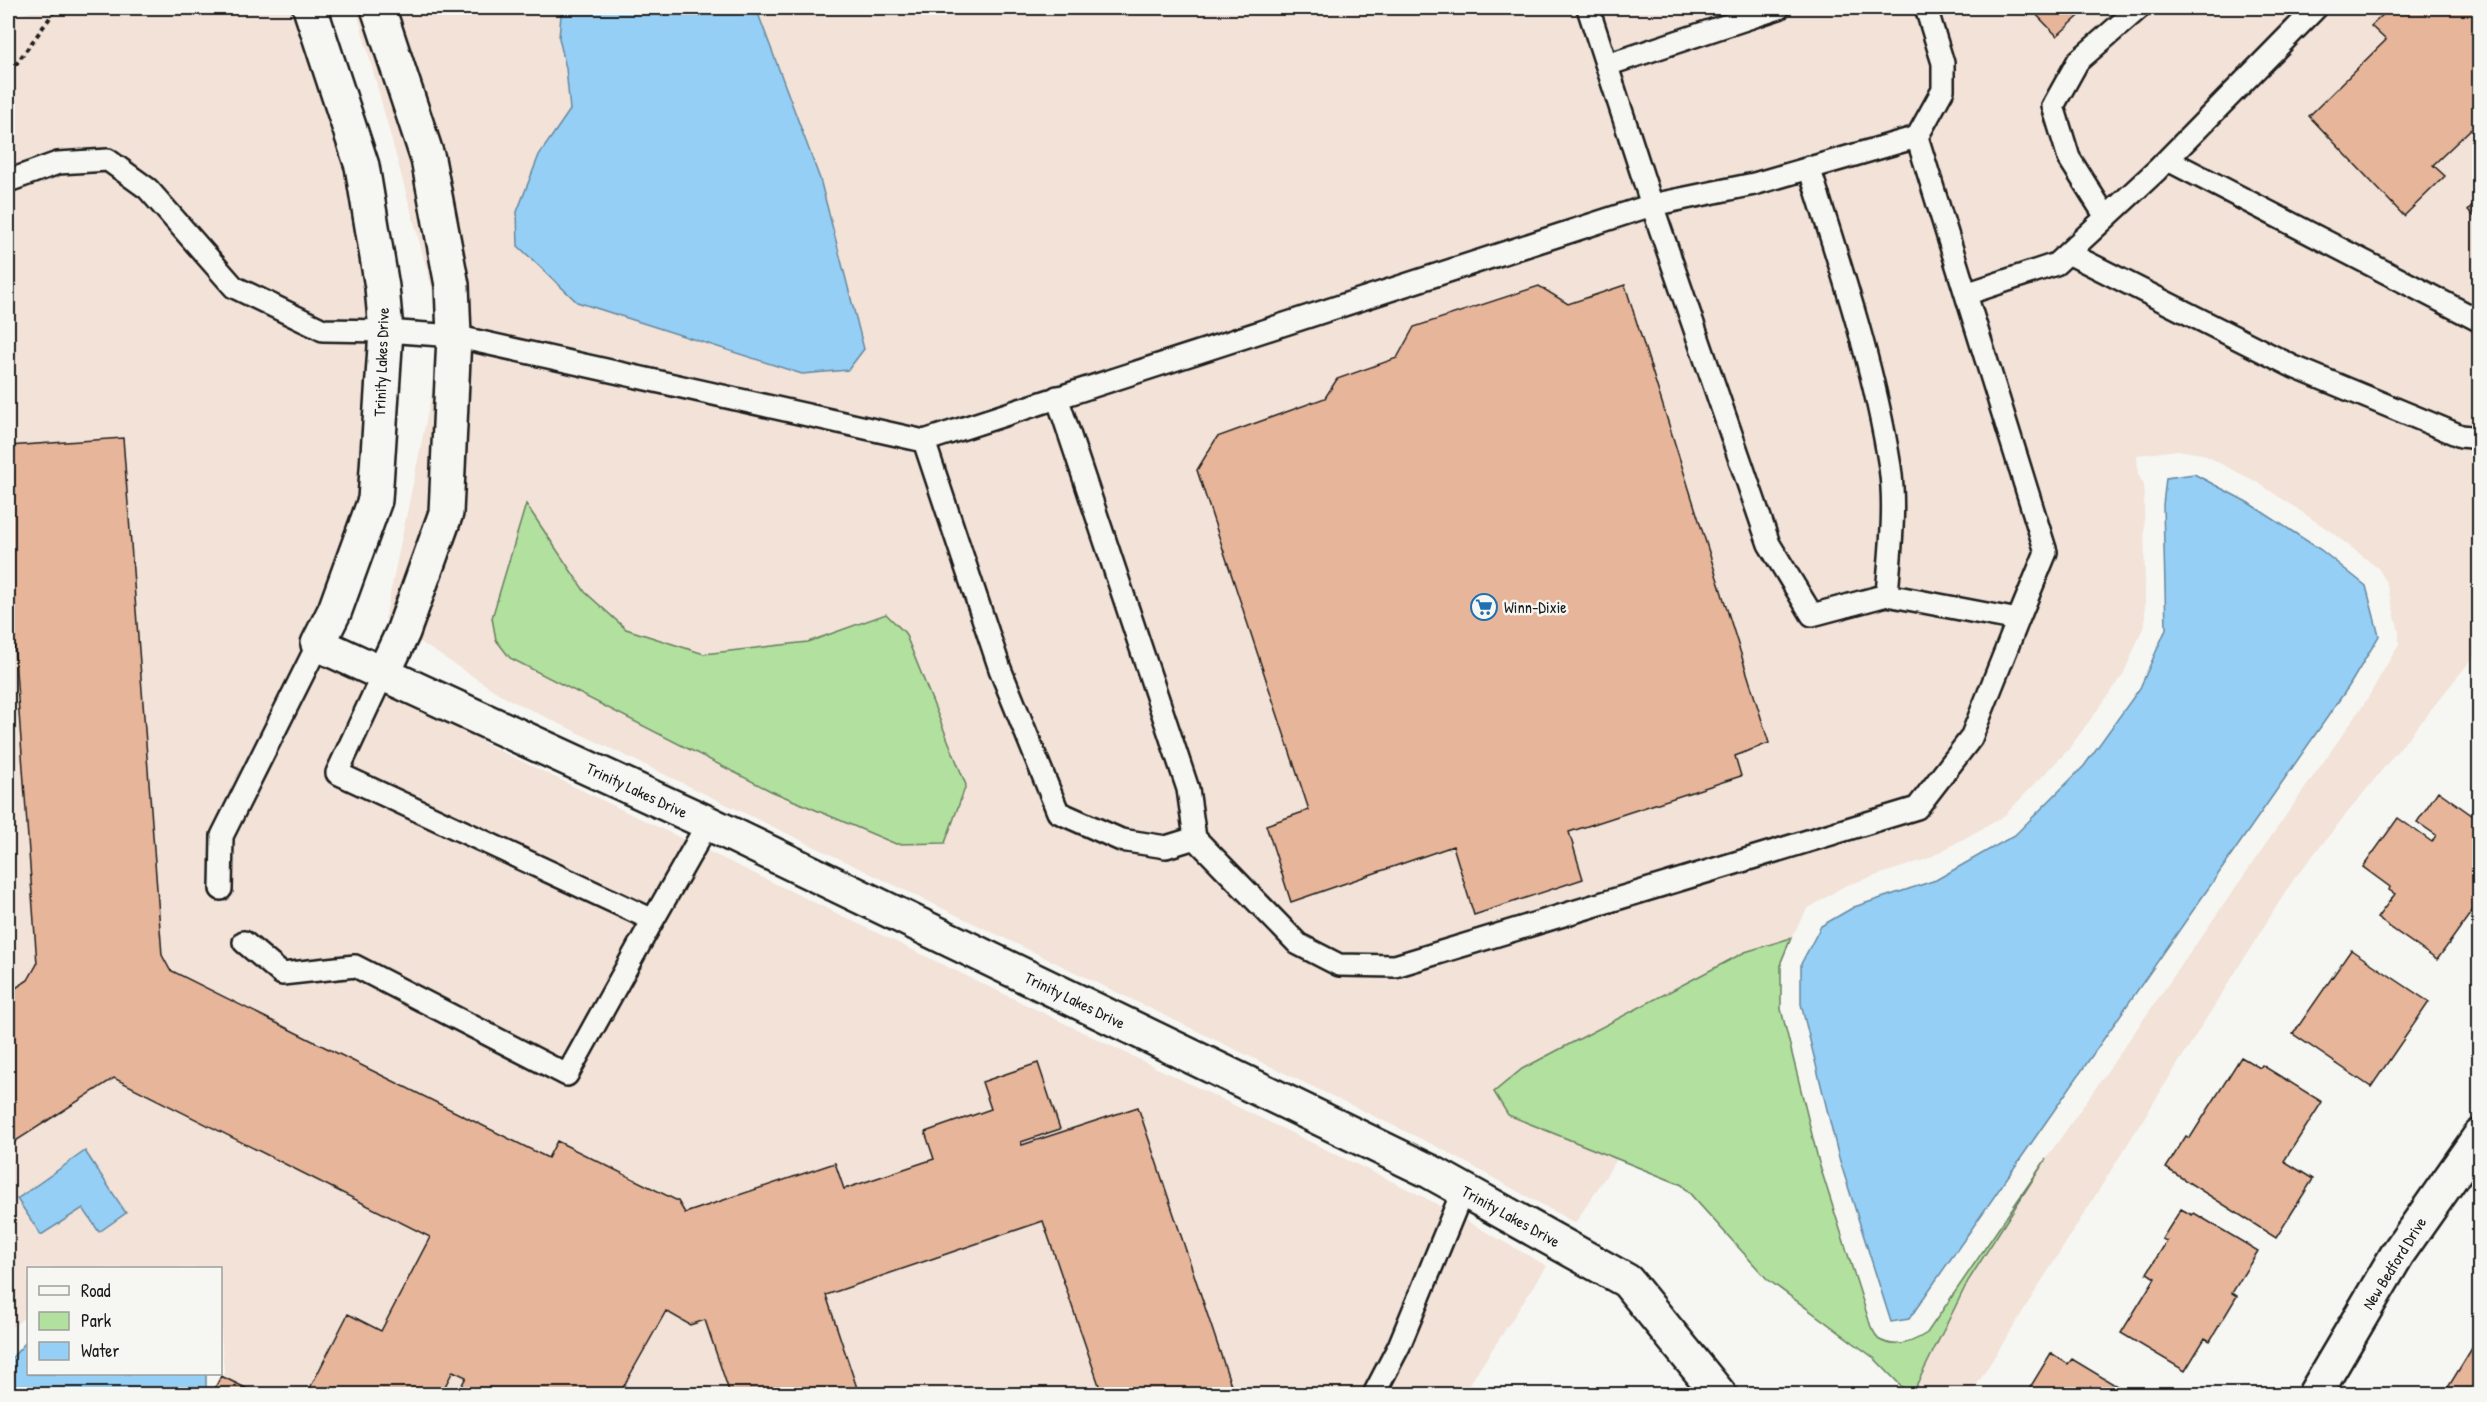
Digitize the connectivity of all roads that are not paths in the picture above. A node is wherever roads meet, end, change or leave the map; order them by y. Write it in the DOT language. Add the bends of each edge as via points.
graph roads {
  1 [pos="310,8"];
  2 [pos="378,8"];
  3 [pos="1588,8"];
  4 [pos="1779,8"];
  5 [pos="1926,8"];
  6 [pos="2139,8"];
  7 [pos="2316,8"];
  8 [pos="1607,65"];
  9 [pos="1917,137"];
  10 [pos="2168,160"];
  11 [pos="1809,167"];
  12 [pos="8,181"];
  13 [pos="1652,205"];
  14 [pos="2106,217"];
  15 [pos="2068,252"];
  16 [pos="1966,294"];
  17 [pos="2480,321"];
  18 [pos="386,331"];
  19 [pos="454,336"];
  20 [pos="1057,397"];
  21 [pos="2480,438"];
  22 [pos="924,441"];
  23 [pos="1887,595"];
  24 [pos="2018,620"];
  25 [pos="318,644"];
  26 [pos="383,674"];
  27 [pos="708,823"];
  28 [pos="1195,838"];
  29 [pos="221,889"];
  30 [pos="653,920"];
  31 [pos="244,942"];
  32 [pos="2480,1136"];
  33 [pos="1463,1190"];
  34 [pos="1374,1395"];
  35 [pos="1719,1395"];
  36 [pos="2315,1395"];
  1 -- 18 [label="street, Trinity Lakes Drive" via="362,166"];
  2 -- 19 [label="street" via="428,159 452,285"];
  3 -- 8 [label="lane"];
  4 -- 8 [label="lane"];
  5 -- 9 [label="lane" via="1943,63 1942,90"];
  6 -- 14 [label="lane" via="2078,61 2053,106 2069,158"];
  7 -- 10 [label="lane"];
  8 -- 13 [label="lane"];
  9 -- 11 [label="lane"];
  9 -- 16 [label="lane"];
  10 -- 14 [label="lane"];
  10 -- 17 [label="lane"];
  11 -- 13 [label="lane" via="1754,184"];
  11 -- 23 [label="lane" via="1860,333 1890,469 1892,526"];
  12 -- 18 [label="lane" via="58,163 108,160 148,189 234,287 323,330"];
  13 -- 20 [label="lane"];
  13 -- 23 [label="lane" via="1769,544 1812,615"];
  14 -- 15 [label="lane"];
  15 -- 16 [label="lane" via="2056,264"];
  15 -- 21 [label="lane" via="2294,367 2461,436"];
  16 -- 24 [label="lane" via="2046,552"];
  18 -- 19 [label="lane"];
  18 -- 25 [label="street, Trinity Lakes Drive" via="375,501 335,610"];
  19 -- 22 [label="lane"];
  19 -- 26 [label="street" via="446,513 403,632"];
  20 -- 22 [label="lane"];
  20 -- 28 [label="lane" via="1188,789"];
  22 -- 28 [label="lane" via="1000,669 1058,812 1121,840 1166,846"];
  23 -- 24 [label="lane"];
  24 -- 28 [label="lane" via="1971,738 1917,808 1395,966 1339,965 1298,944"];
  25 -- 26 [label="street, Trinity Lakes Drive"];
  25 -- 29 [label="lane" via="222,836"];
  26 -- 27 [label="street, Trinity Lakes Drive"];
  26 -- 30 [label="lane" via="337,773"];
  27 -- 30 [label="lane"];
  27 -- 33 [label="street, Trinity Lakes Drive"];
  30 -- 31 [label="lane" via="567,1075 356,966 282,974"];
  32 -- 36 [label="street, New Bedford Drive" via="2398,1253"];
  33 -- 34 [label="lane" via="1399,1346"];
  33 -- 35 [label="street, Trinity Lakes Drive" via="1627,1281"];
}
